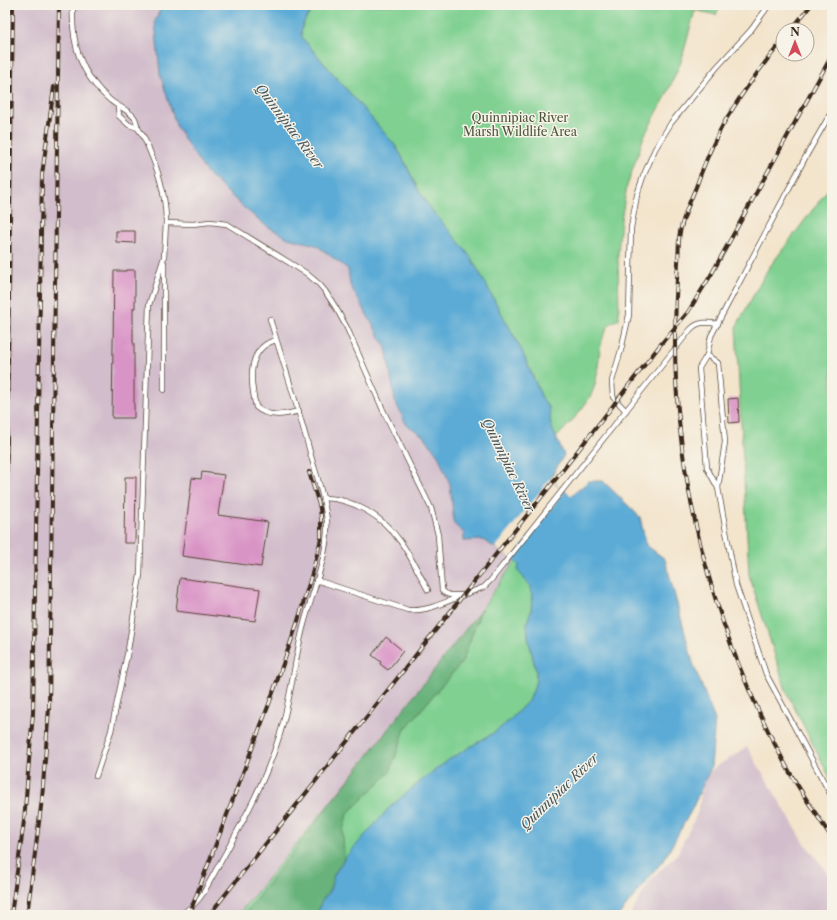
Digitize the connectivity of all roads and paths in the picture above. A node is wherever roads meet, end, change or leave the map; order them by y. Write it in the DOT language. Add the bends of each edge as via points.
graph roads {
  1 [pos="73,5"];
  2 [pos="769,5"];
  3 [pos="118,107"];
  4 [pos="832,111"];
  5 [pos="138,128"];
  6 [pos="166,223"];
  7 [pos="164,257"];
  8 [pos="270,320"];
  9 [pos="718,324"];
  10 [pos="276,340"];
  11 [pos="707,355"];
  12 [pos="164,390"];
  13 [pos="299,411"];
  14 [pos="626,411"];
  15 [pos="718,488"];
  16 [pos="323,498"];
  17 [pos="316,580"];
  18 [pos="428,590"];
  19 [pos="463,595"];
  20 [pos="96,776"];
  21 [pos="832,798"];
  22 [pos="180,915"];
  1 -- 3 [label="lane" via="74,41 82,64 96,87"];
  2 -- 14 [label="lane" via="751,30 671,123 654,149 643,177 637,195 632,228 629,315 612,381 613,397"];
  3 -- 5 [label="lane" via="119,116 129,125"];
  3 -- 5 [label="lane" via="124,107 135,118"];
  4 -- 9 [label="lane"];
  5 -- 6 [label="lane" via="160,176"];
  6 -- 7 [label="lane"];
  6 -- 19 [label="lane" via="227,224 306,273 325,291 347,328 383,410 431,508 438,535 442,590 448,595"];
  7 -- 12 [label="lane"];
  7 -- 20 [label="lane" via="149,305 140,575 111,731"];
  8 -- 10 [label="lane"];
  9 -- 11 [label="lane" via="711,336"];
  9 -- 14 [label="lane" via="707,322 694,326"];
  10 -- 13 [label="lane"];
  10 -- 13 [label="lane" via="263,346 255,356 253,389 256,407 261,412 272,414"];
  11 -- 15 [label="lane" via="699,368 707,468"];
  11 -- 15 [label="lane" via="718,362 725,442"];
  13 -- 16 [label="lane"];
  14 -- 19 [label="lane" via="487,584"];
  15 -- 21 [label="lane" via="736,585 766,674"];
  16 -- 17 [label="lane" via="327,531"];
  16 -- 18 [label="lane" via="340,499 350,503 372,514 387,526 402,544"];
  17 -- 19 [label="lane" via="413,611"];
  17 -- 22 [label="lane" via="302,631 280,736 268,768 204,892 192,908"];
}
